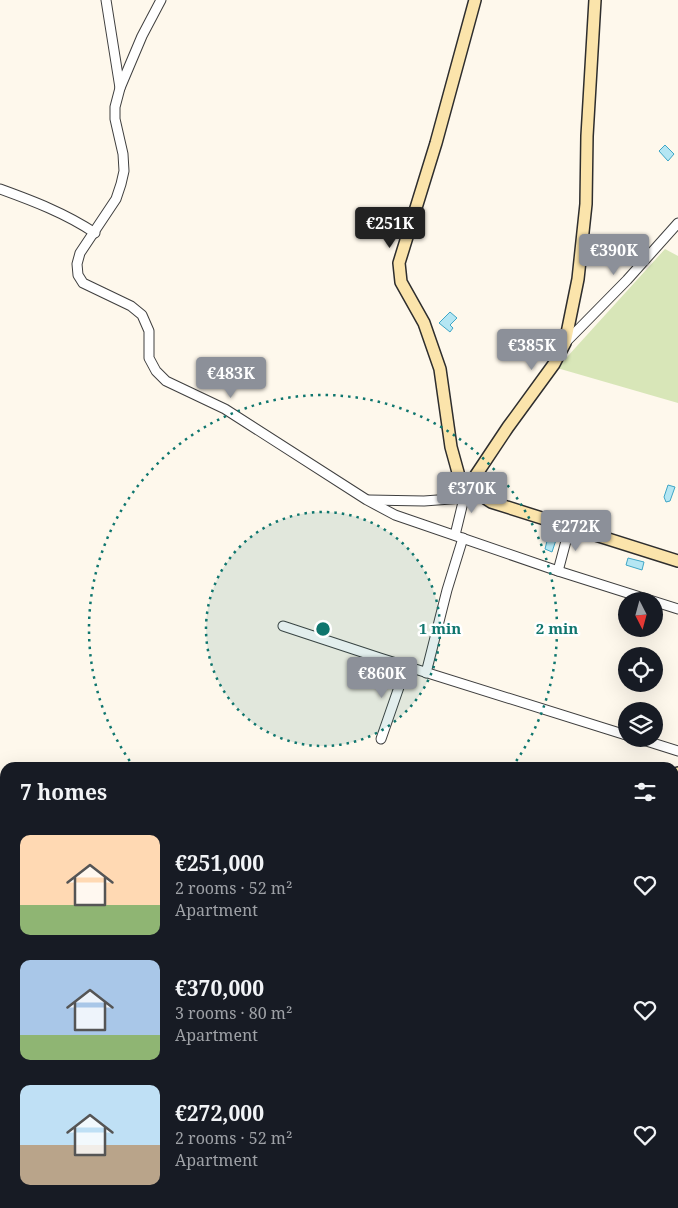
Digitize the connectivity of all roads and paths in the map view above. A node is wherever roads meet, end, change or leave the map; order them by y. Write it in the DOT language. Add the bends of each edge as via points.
graph roads {
  1 [pos="106,0"];
  2 [pos="161,0"];
  3 [pos="475,0"];
  4 [pos="595,0"];
  5 [pos="120,88"];
  6 [pos="0,189"];
  7 [pos="678,223"];
  8 [pos="94,233"];
  9 [pos="565,343"];
  10 [pos="466,492"];
  11 [pos="367,500"];
  12 [pos="570,526"];
  13 [pos="459,536"];
  14 [pos="678,561"];
  15 [pos="558,571"];
  16 [pos="678,609"];
  17 [pos="283,626"];
  18 [pos="406,667"];
  19 [pos="426,673"];
  20 [pos="618,733"];
  21 [pos="381,739"];
  22 [pos="663,746"];
  23 [pos="678,751"];
  1 -- 5 [label="street"];
  2 -- 5 [label="street"];
  3 -- 10 [label="street" via="399,263 401,282 424,324 440,368 451,447"];
  4 -- 9 [label="street" via="586,204 578,278"];
  5 -- 8 [label="street" via="115,119 124,171 116,198"];
  6 -- 8 [label="street" via="78,222"];
  7 -- 9 [label="street"];
  8 -- 11 [label="street" via="80,253 78,275 83,283 131,306 142,315 149,331 149,358 166,381 225,409"];
  9 -- 10 [label="street"];
  10 -- 11 [label="street" via="424,501"];
  10 -- 12 [label="street"];
  10 -- 13 [label="street"];
  11 -- 13 [label="street" via="395,514"];
  12 -- 14 [label="street"];
  12 -- 15 [label="street"];
  13 -- 15 [label="street"];
  13 -- 19 [label="street"];
  15 -- 16 [label="street"];
  17 -- 18 [label="street"];
  18 -- 19 [label="street"];
  18 -- 21 [label="street"];
  19 -- 20 [label="street"];
  22 -- 23 [label="street"];
}
